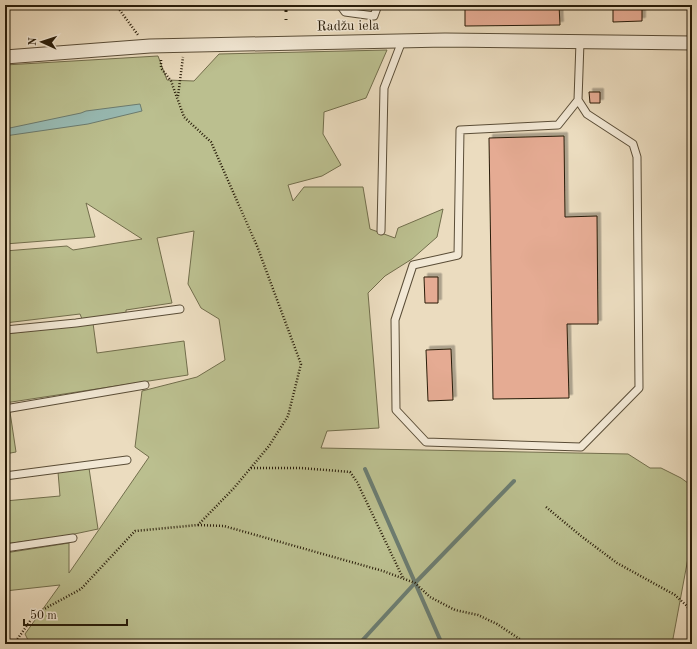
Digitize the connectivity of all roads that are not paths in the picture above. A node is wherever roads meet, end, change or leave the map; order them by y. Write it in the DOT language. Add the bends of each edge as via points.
graph roads {
  1 [pos="340,5"];
  2 [pos="378,5"];
  3 [pos="402,41"];
  4 [pos="580,42"];
  5 [pos="692,43"];
  6 [pos="5,57"];
  7 [pos="578,100"];
  8 [pos="381,230"];
  9 [pos="180,309"];
  10 [pos="5,330"];
  11 [pos="144,385"];
  12 [pos="5,409"];
  13 [pos="127,460"];
  14 [pos="5,476"];
  15 [pos="73,538"];
  16 [pos="5,548"];
  1 -- 2 [label="lane" via="345,12 374,16"];
  3 -- 4 [label="street, Radžu iela"];
  3 -- 6 [label="street, Radžu iela" via="160,46"];
  3 -- 8 [label="lane" via="384,88"];
  4 -- 5 [label="street, Radžu iela"];
  4 -- 7 [label="lane"];
  7 -- 7 [label="lane" via="587,114 633,144 638,157 639,388 581,447 426,442 396,410 395,320 413,265 458,255 460,130 558,125"];
  9 -- 10 [label="lane"];
  11 -- 12 [label="lane"];
  13 -- 14 [label="lane"];
  15 -- 16 [label="lane"];
}
